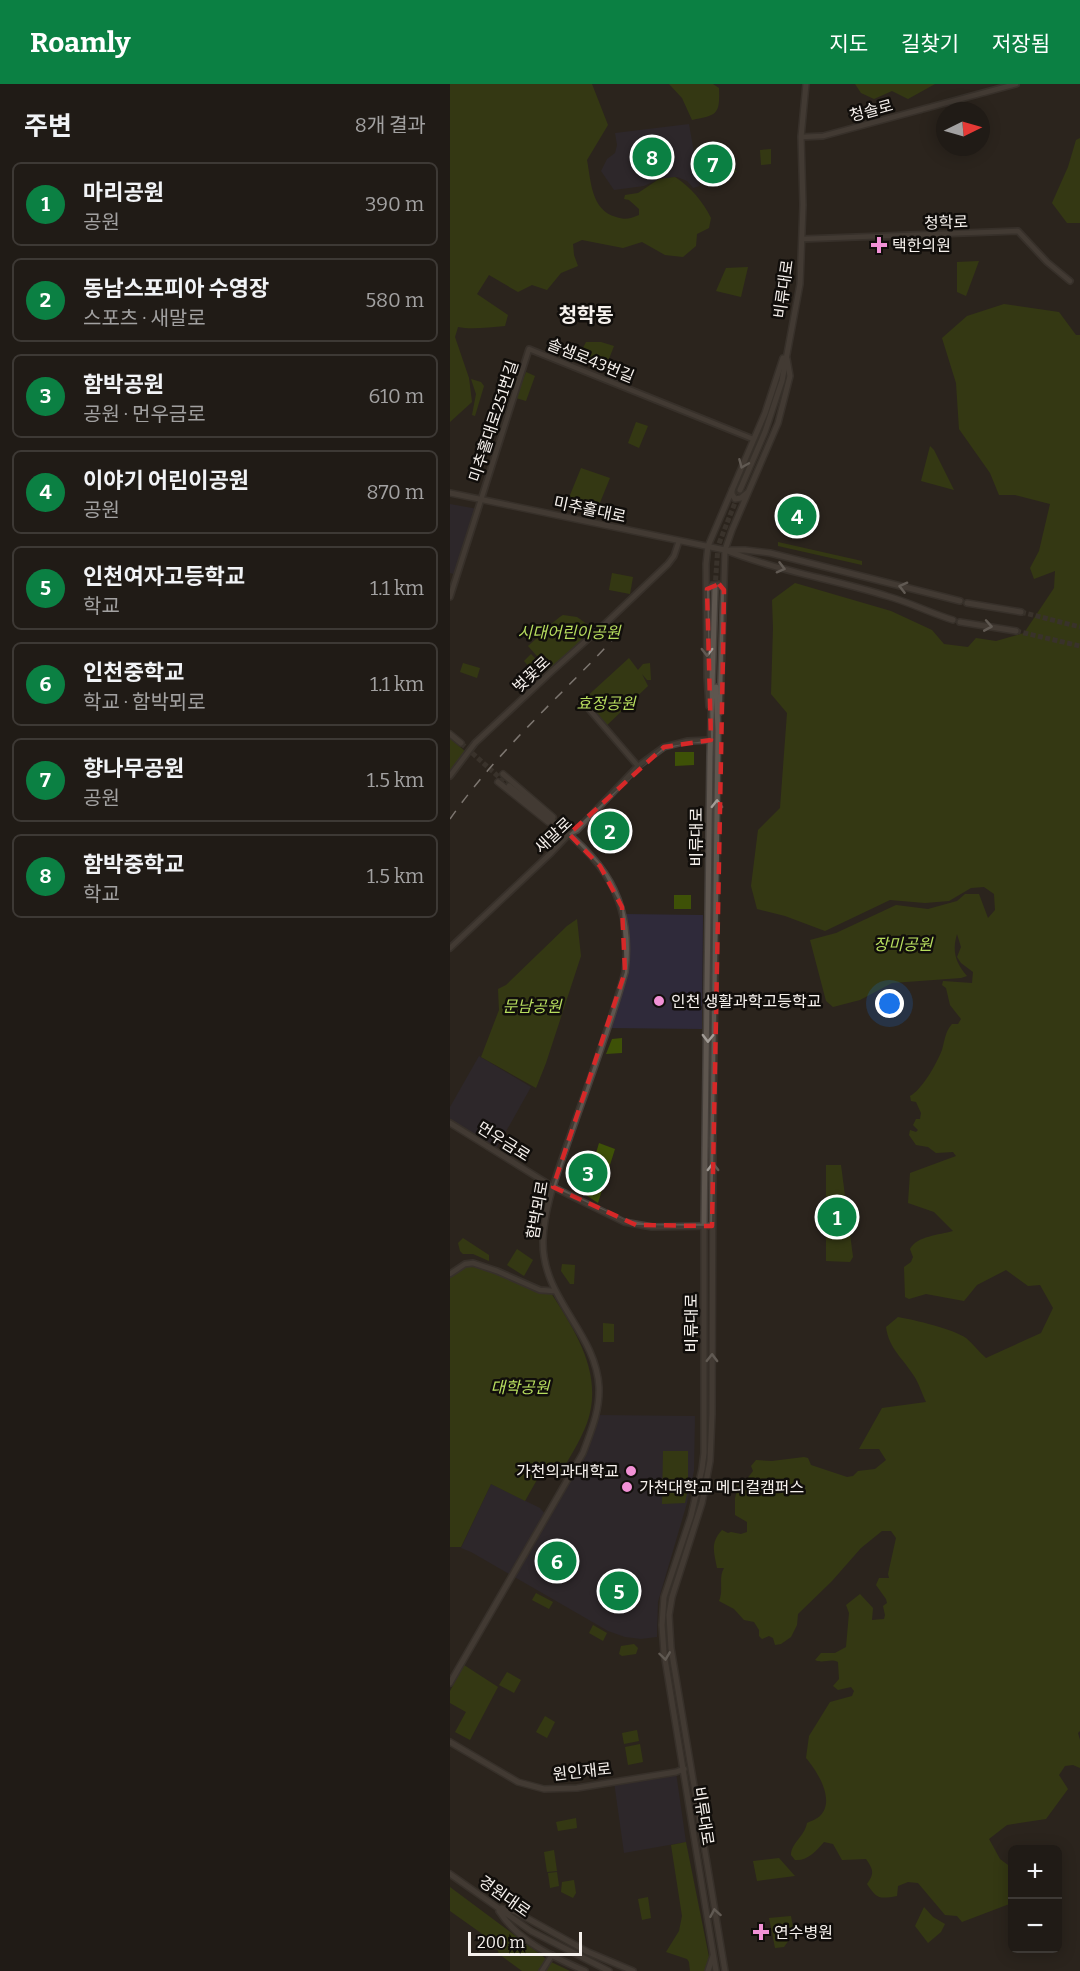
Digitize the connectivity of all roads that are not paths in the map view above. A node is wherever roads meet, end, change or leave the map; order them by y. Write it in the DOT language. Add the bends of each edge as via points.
graph roads {
  1 [pos="806,84"];
  2 [pos="1016,84"];
  3 [pos="801,137"];
  4 [pos="802,239"];
  5 [pos="1070,281"];
  6 [pos="529,349"];
  7 [pos="786,351"];
  8 [pos="753,439"];
  9 [pos="732,489"];
  10 [pos="740,490"];
  11 [pos="749,491"];
  12 [pos="450,493"];
  13 [pos="480,500"];
  14 [pos="679,541"];
  15 [pos="708,546"];
  16 [pos="725,550"];
  17 [pos="715,588"];
  18 [pos="706,590"];
  19 [pos="724,590"];
  20 [pos="450,597"];
  21 [pos="960,601"];
  22 [pos="967,603"];
  23 [pos="1021,612"];
  24 [pos="953,620"];
  25 [pos="960,622"];
  26 [pos="1016,631"];
  27 [pos="714,664"];
  28 [pos="582,701"];
  29 [pos="710,728"];
  30 [pos="718,730"];
  31 [pos="450,734"];
  32 [pos="710,740"];
  33 [pos="461,743"];
  34 [pos="638,766"];
  35 [pos="503,774"];
  36 [pos="450,776"];
  37 [pos="498,782"];
  38 [pos="509,786"];
  39 [pos="569,834"];
  40 [pos="450,948"];
  41 [pos="450,1123"];
  42 [pos="553,1187"];
  43 [pos="704,1226"];
  44 [pos="712,1226"];
  45 [pos="450,1274"];
  46 [pos="554,1291"];
  47 [pos="450,1683"];
  48 [pos="450,1742"];
  49 [pos="691,1766"];
  50 [pos="683,1769"];
  51 [pos="450,1874"];
  52 [pos="496,1907"];
  53 [pos="552,1955"];
  54 [pos="713,1955"];
  55 [pos="725,1970"];
  56 [pos="542,1971"];
  57 [pos="585,1971"];
  58 [pos="609,1971"];
  59 [pos="633,1971"];
  60 [pos="708,1971"];
  61 [pos="716,1971"];
  1 -- 3 [label="main road, 비류대로"];
  2 -- 3 [label="street, 청솔로" via="823,136"];
  3 -- 4 [label="main road, 비류대로"];
  4 -- 5 [label="street, 청학로" via="1018,231"];
  4 -- 7 [label="main road, 비류대로" via="800,284"];
  6 -- 8 [label="street, 솔샘로43번길"];
  6 -- 13 [label="street, 미추홀대로251번길"];
  7 -- 8 [label="main road"];
  7 -- 10 [label="main road, 비류대로" via="782,381"];
  7 -- 11 [label="main road" via="790,376 784,403"];
  8 -- 9 [label="main road, one-way"];
  9 -- 11 [label="main road" via="735,499"];
  9 -- 15 [label="main road"];
  11 -- 16 [label="main road"];
  12 -- 13 [label="main road, 미추홀대로"];
  13 -- 14 [label="main road, 미추홀대로"];
  13 -- 20 [label="street, 미추홀대로251번길"];
  14 -- 15 [label="main road, 미추홀대로"];
  14 -- 36 [label="street, 벚꽃로" via="668,564 475,742"];
  15 -- 16 [label="main road, 미추홀대로"];
  15 -- 18 [label="main road"];
  16 -- 19 [label="main road"];
  21 -- 16 [label="main road, 미추홀대로, one-way" via="770,553"];
  16 -- 24 [label="main road, 미추홀대로, one-way" via="889,596"];
  17 -- 27 [label="main road, 비류대로"];
  18 -- 19 [label="main road" via="719,584"];
  18 -- 29 [label="main road, one-way"];
  19 -- 30 [label="main road"];
  22 -- 23 [label="main road"];
  25 -- 26 [label="main road, one-way"];
  27 -- 29 [label="main road, 비류대로"];
  27 -- 30 [label="main road, 비류대로"];
  28 -- 34 [label="street"];
  29 -- 32 [label="main road, 비류대로"];
  44 -- 30 [label="main road, 비류대로, one-way"];
  31 -- 33 [label="main road"];
  32 -- 34 [label="street, 새말로" via="664,747"];
  32 -- 43 [label="main road, 비류대로, one-way"];
  34 -- 39 [label="street, 새말로"];
  35 -- 39 [label="main road"];
  37 -- 39 [label="main road" via="560,832"];
  38 -- 39 [label="main road, 함박뫼로"];
  39 -- 40 [label="street, 새말로"];
  39 -- 42 [label="main road, 함박뫼로" via="591,854 614,887 626,925 627,954 619,992"];
  41 -- 42 [label="main road, 먼우금로"];
  42 -- 43 [label="main road, 먼우금로" via="624,1222 652,1227"];
  42 -- 46 [label="main road, 함박뫼로" via="543,1244"];
  43 -- 44 [label="main road, 먼우금로"];
  43 -- 50 [label="main road, 비류대로, one-way" via="702,1469 691,1516 666,1585 662,1612 664,1653"];
  49 -- 44 [label="main road, 비류대로, one-way" via="669,1615 674,1584 702,1503 710,1461"];
  45 -- 46 [label="street" via="473,1263 540,1290"];
  46 -- 47 [label="main road, 함박뫼로" via="592,1357 599,1386 595,1422 584,1453"];
  48 -- 50 [label="main road, 원인재로" via="518,1782 544,1789 577,1788"];
  49 -- 50 [label="main road, 원인재로"];
  55 -- 49 [label="main road, 비류대로, one-way"];
  50 -- 54 [label="main road, 비류대로"];
  51 -- 52 [label="main road, 경원대로"];
  52 -- 53 [label="main road" via="508,1926"];
  52 -- 58 [label="main road, 경원대로" via="531,1931"];
  52 -- 59 [label="main road" via="516,1912 588,1952"];
  53 -- 56 [label="street"];
  53 -- 57 [label="main road"];
  54 -- 60 [label="main road"];
  54 -- 61 [label="main road, 비류대로"];
}
